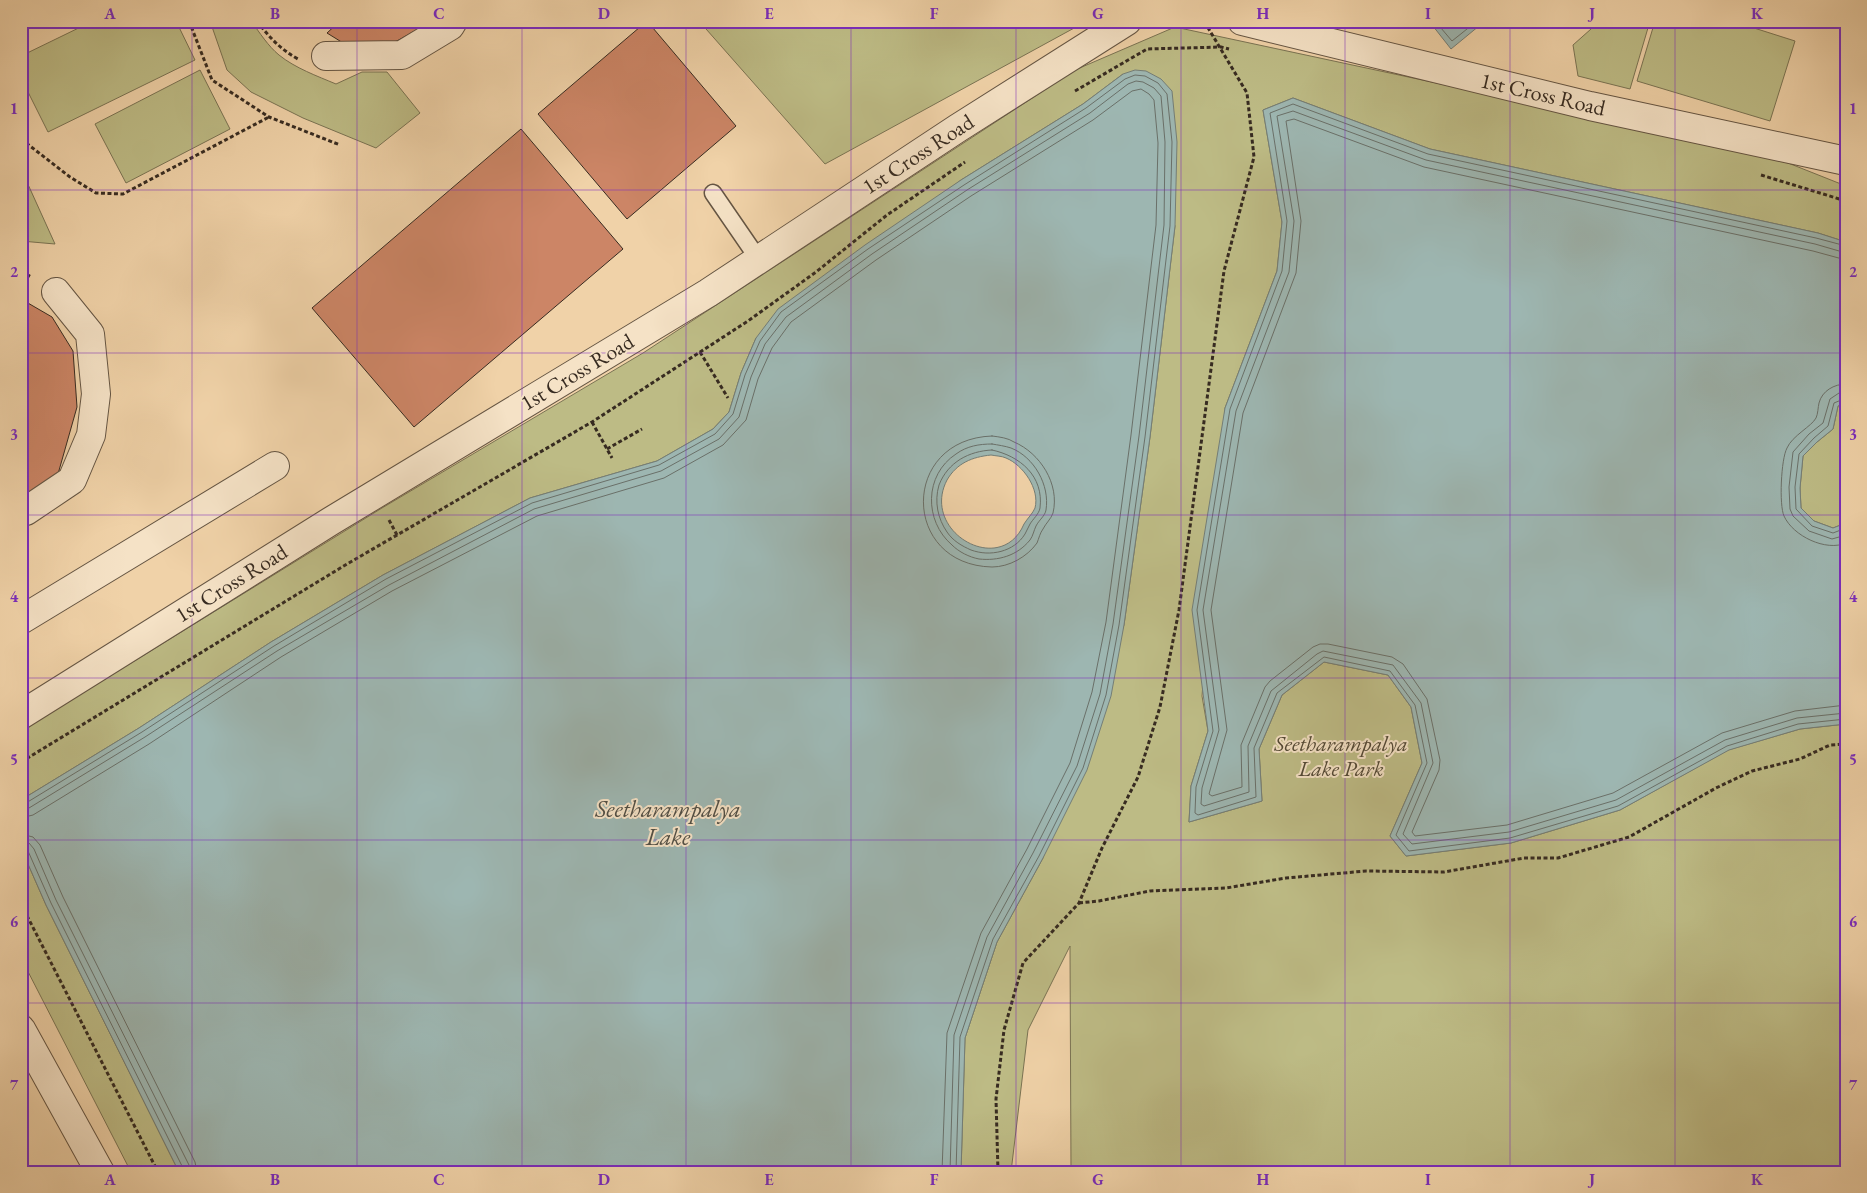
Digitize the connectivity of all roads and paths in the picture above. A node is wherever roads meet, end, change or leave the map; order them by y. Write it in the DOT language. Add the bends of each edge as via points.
graph roads {
  1 [pos="189,21"];
  2 [pos="257,21"];
  3 [pos="452,21"];
  4 [pos="1127,21"];
  5 [pos="1204,21"];
  6 [pos="1242,21"];
  7 [pos="1221,47"];
  8 [pos="326,56"];
  9 [pos="1071,93"];
  10 [pos="269,117"];
  11 [pos="21,139"];
  12 [pos="340,145"];
  13 [pos="970,157"];
  14 [pos="1846,161"];
  15 [pos="713,193"];
  16 [pos="759,260"];
  17 [pos="56,292"];
  18 [pos="700,352"];
  19 [pos="728,398"];
  20 [pos="592,422"];
  21 [pos="642,429"];
  22 [pos="607,449"];
  23 [pos="612,458"];
  24 [pos="275,466"];
  25 [pos="21,512"];
  26 [pos="21,620"];
  27 [pos="21,715"];
  28 [pos="1846,744"];
  29 [pos="21,762"];
  30 [pos="1078,902"];
  31 [pos="21,904"];
  32 [pos="21,1029"];
  33 [pos="100,1172"];
  34 [pos="158,1172"];
  35 [pos="998,1172"];
  1 -- 10 [label="path" via="212,80"];
  2 -- 8 [label="path" via="282,50 318,71"];
  3 -- 8 [label="street" via="450,26 402,55"];
  4 -- 16 [label="street, 1st Cross Road"];
  5 -- 7 [label="path"];
  6 -- 14 [label="street, 1st Cross Road" via="1590,106"];
  7 -- 9 [label="path" via="1148,49"];
  7 -- 30 [label="path" via="1248,93 1254,157 1224,271 1179,610 1160,708 1138,777"];
  10 -- 11 [label="path" via="123,194 96,193"];
  10 -- 12 [label="path"];
  13 -- 18 [label="path" via="887,215 816,272"];
  15 -- 16 [label="lane"];
  16 -- 27 [label="street, 1st Cross Road"];
  17 -- 25 [label="street" via="90,334 96,394 91,435 72,480"];
  18 -- 19 [label="path"];
  18 -- 20 [label="path"];
  20 -- 22 [label="path"];
  20 -- 29 [label="path" via="347,564"];
  21 -- 22 [label="path"];
  22 -- 23 [label="path"];
  24 -- 26 [label="street"];
  28 -- 30 [label="path" via="1830,745 1800,758 1752,770 1629,837 1558,858 1524,858 1444,872 1366,871 1286,878 1226,888 1150,891"];
  30 -- 35 [label="path" via="1023,963 1004,1030 996,1100"];
  31 -- 34 [label="path"];
  32 -- 33 [label="street"];
}
